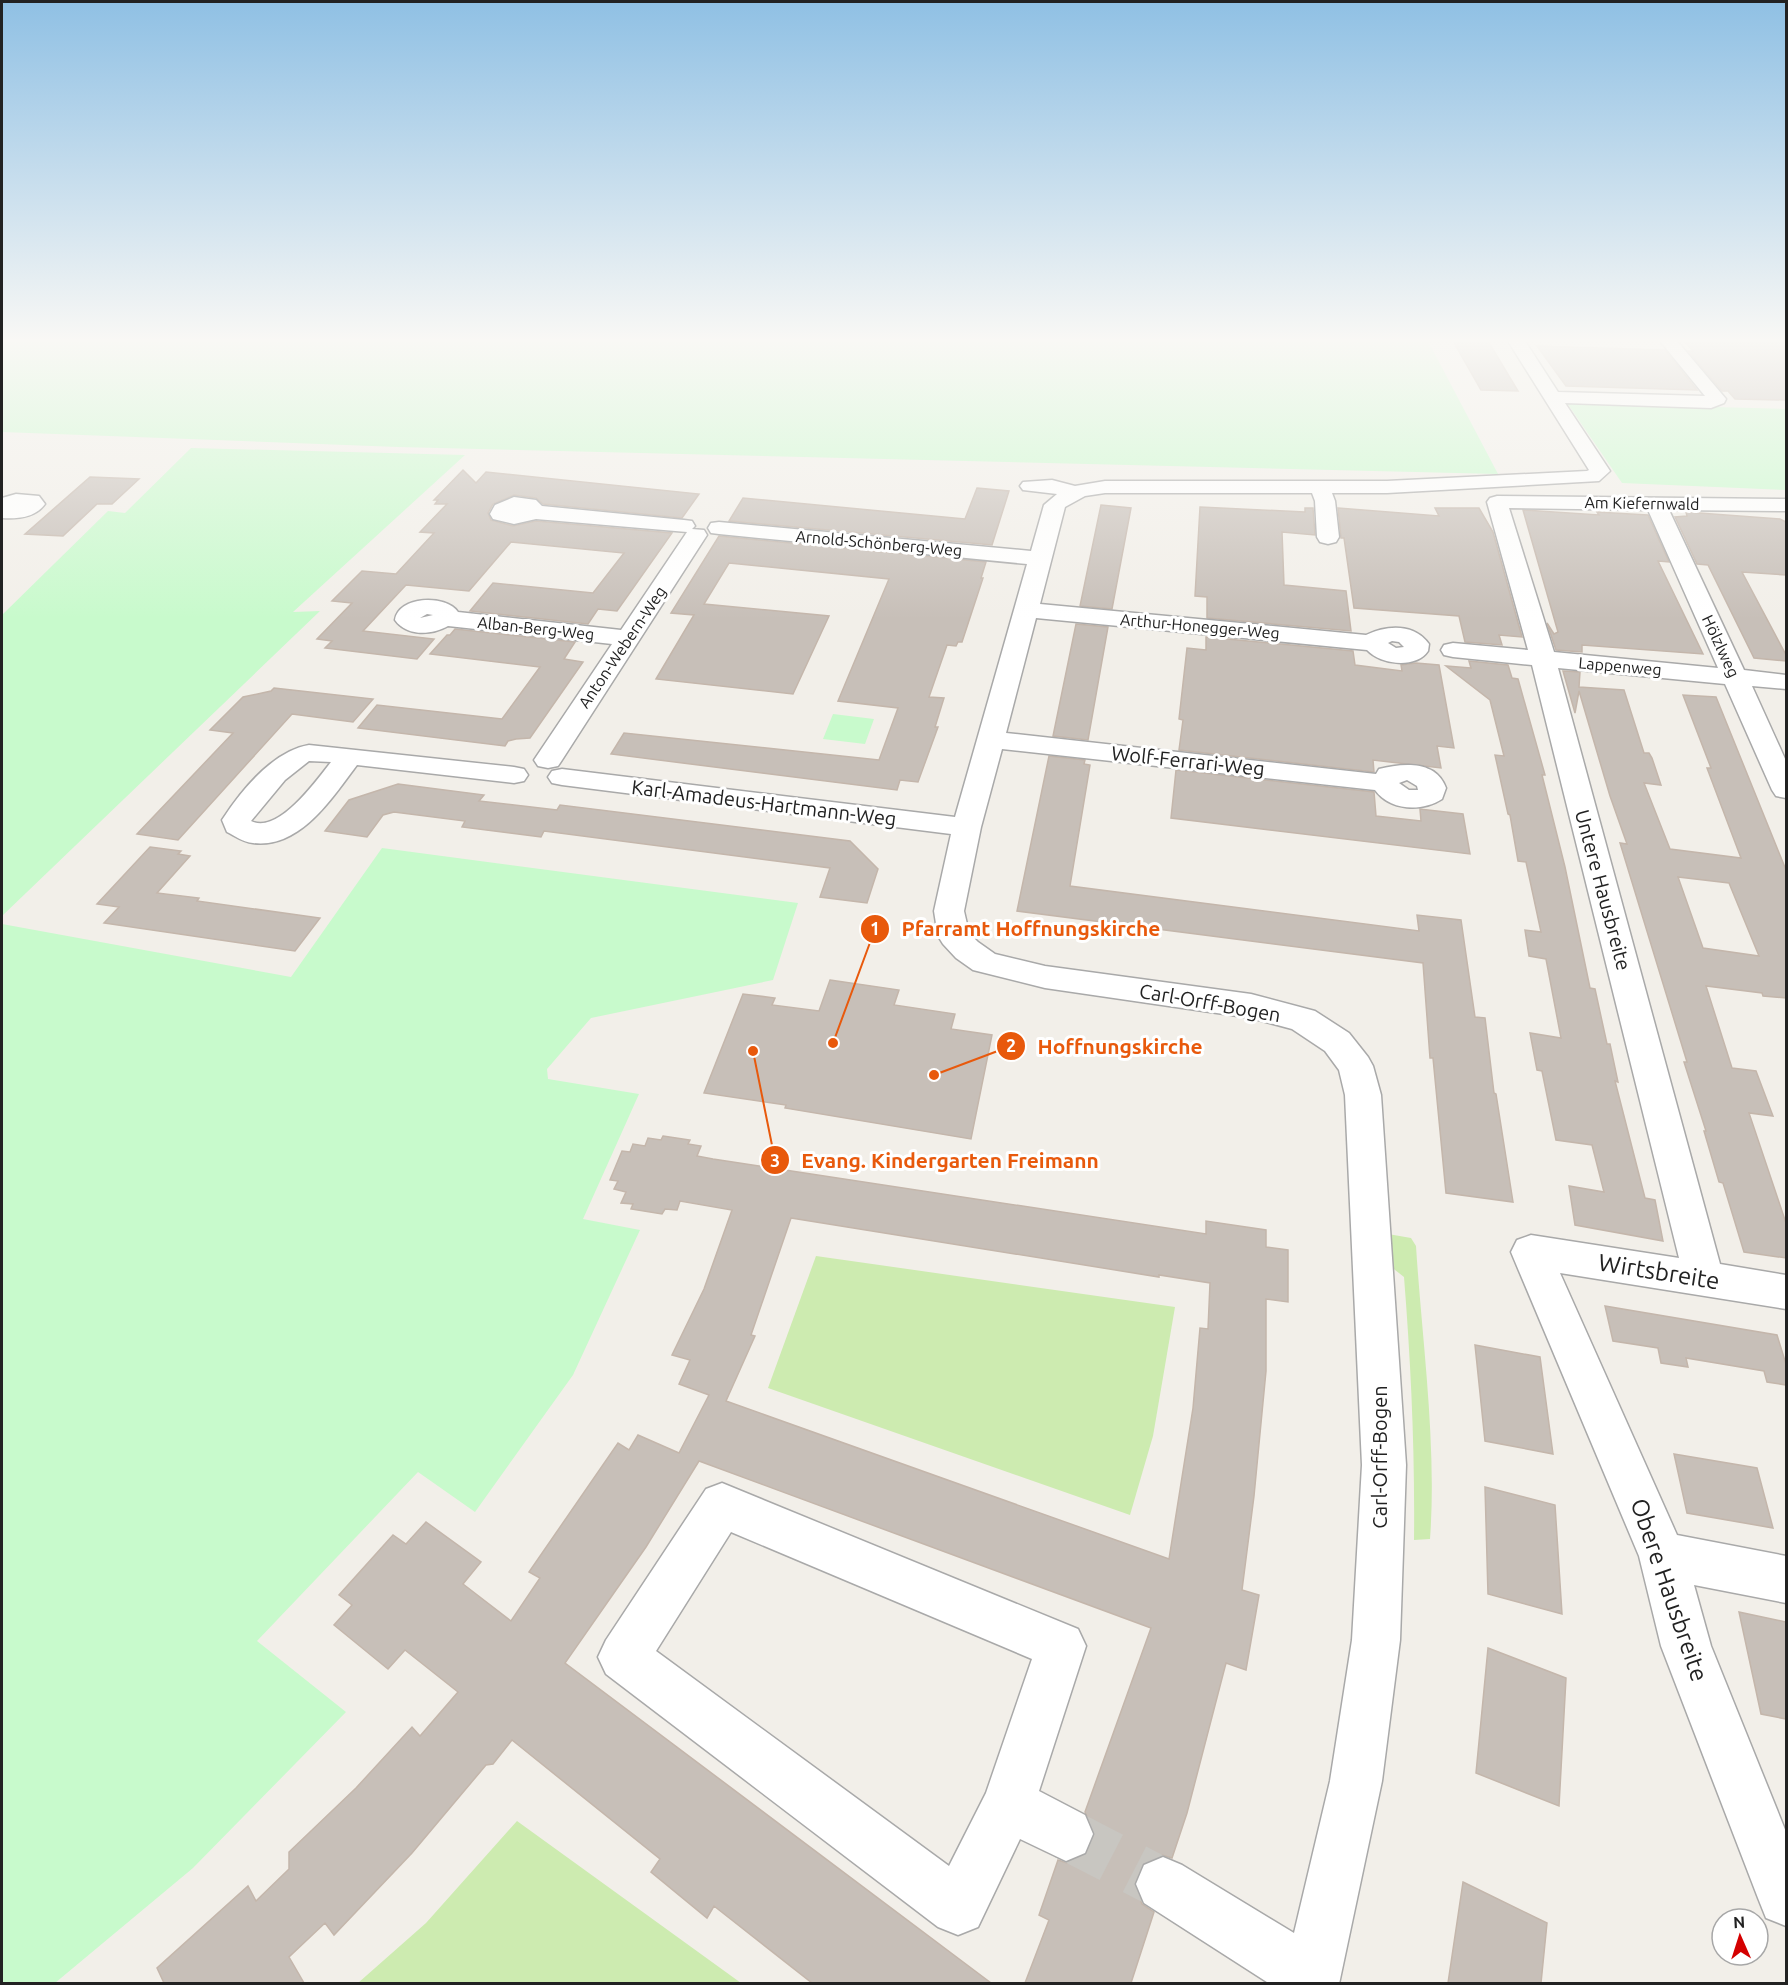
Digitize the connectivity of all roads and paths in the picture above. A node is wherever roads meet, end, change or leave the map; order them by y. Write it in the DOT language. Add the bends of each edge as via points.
graph roads {
  1 [pos="1576,434"];
  2 [pos="1030,486"];
  3 [pos="1409,486"];
  4 [pos="1320,488"];
  5 [pos="1074,492"];
  6 [pos="1497,502"];
  7 [pos="1655,502"];
  8 [pos="2,505"];
  9 [pos="1786,505"];
  10 [pos="1413,507"];
  11 [pos="2,512"];
  12 [pos="533,512"];
  13 [pos="700,530"];
  14 [pos="1328,537"];
  15 [pos="1040,559"];
  16 [pos="1025,610"];
  17 [pos="444,618"];
  18 [pos="628,638"];
  19 [pos="1375,643"];
  20 [pos="1453,650"];
  21 [pos="1543,658"];
  22 [pos="1735,677"];
  23 [pos="1786,682"];
  24 [pos="992,740"];
  25 [pos="350,757"];
  26 [pos="555,768"];
  27 [pos="1385,783"];
  28 [pos="1786,790"];
  29 [pos="967,827"];
  30 [pos="1531,1252"];
  31 [pos="1704,1279"];
  32 [pos="1786,1292"];
  33 [pos="1662,1556"];
  34 [pos="1786,1579"];
  35 [pos="1009,1804"];
  36 [pos="1066,1834"];
  37 [pos="1163,1884"];
  38 [pos="1786,1898"];
  39 [pos="1311,1980"];
  1 -- 3 [label="street" via="1600,471 1592,477"];
  2 -- 5 [label="street" via="1053,486"];
  3 -- 4 [label="street"];
  3 -- 10 [label="street"];
  4 -- 5 [label="street" via="1105,487"];
  4 -- 14 [label="street"];
  5 -- 15 [label="street, Carl-Orff-Bogen" via="1055,505"];
  6 -- 7 [label="street, Am Kiefernwald"];
  6 -- 21 [label="street, Untere Hausbreite"];
  7 -- 9 [label="street, Am Kiefernwald"];
  7 -- 22 [label="street, Hölzlweg"];
  8 -- 11 [label="street" via="22,499 34,504 19,512"];
  12 -- 13 [label="street, Arnold-Schönberg-Weg"];
  13 -- 15 [label="street, Arnold-Schönberg-Weg"];
  13 -- 18 [label="street, Anton-Webern-Weg"];
  15 -- 16 [label="street, Carl-Orff-Bogen"];
  16 -- 19 [label="street, Arthur-Honegger-Weg"];
  16 -- 24 [label="street, Carl-Orff-Bogen"];
  17 -- 18 [label="street, Alban-Berg-Weg"];
  18 -- 26 [label="street, Anton-Webern-Weg"];
  20 -- 21 [label="street, Lappenweg"];
  21 -- 22 [label="street, Lappenweg"];
  21 -- 31 [label="street, Untere Hausbreite"];
  22 -- 23 [label="street, Lappenweg"];
  22 -- 28 [label="street, Hölzlweg"];
  24 -- 27 [label="street, Wolf-Ferrari-Weg"];
  24 -- 29 [label="street, Carl-Orff-Bogen"];
  25 -- 26 [label="street, Karl-Amadeus-Hartmann-Weg" via="514,775 526,763"];
  26 -- 29 [label="street, Karl-Amadeus-Hartmann-Weg"];
  29 -- 39 [label="street, Carl-Orff-Bogen" via="949,911 954,936 984,962 1045,977 1251,1006 1303,1020 1337,1042 1356,1066 1364,1095 1384,1465 1377,1640 1356,1781"];
  30 -- 31 [label="street, Wirtsbreite"];
  30 -- 33 [label="street, Obere Hausbreite"];
  31 -- 32 [label="street, Wirtsbreite"];
  33 -- 34 [label="street"];
  33 -- 38 [label="street, Obere Hausbreite" via="1686,1646"];
  35 -- 35 [label="street" via="1061,1646 722,1505 623,1657 958,1907"];
  35 -- 36 [label="street"];
  37 -- 39 [label="street"];
}
